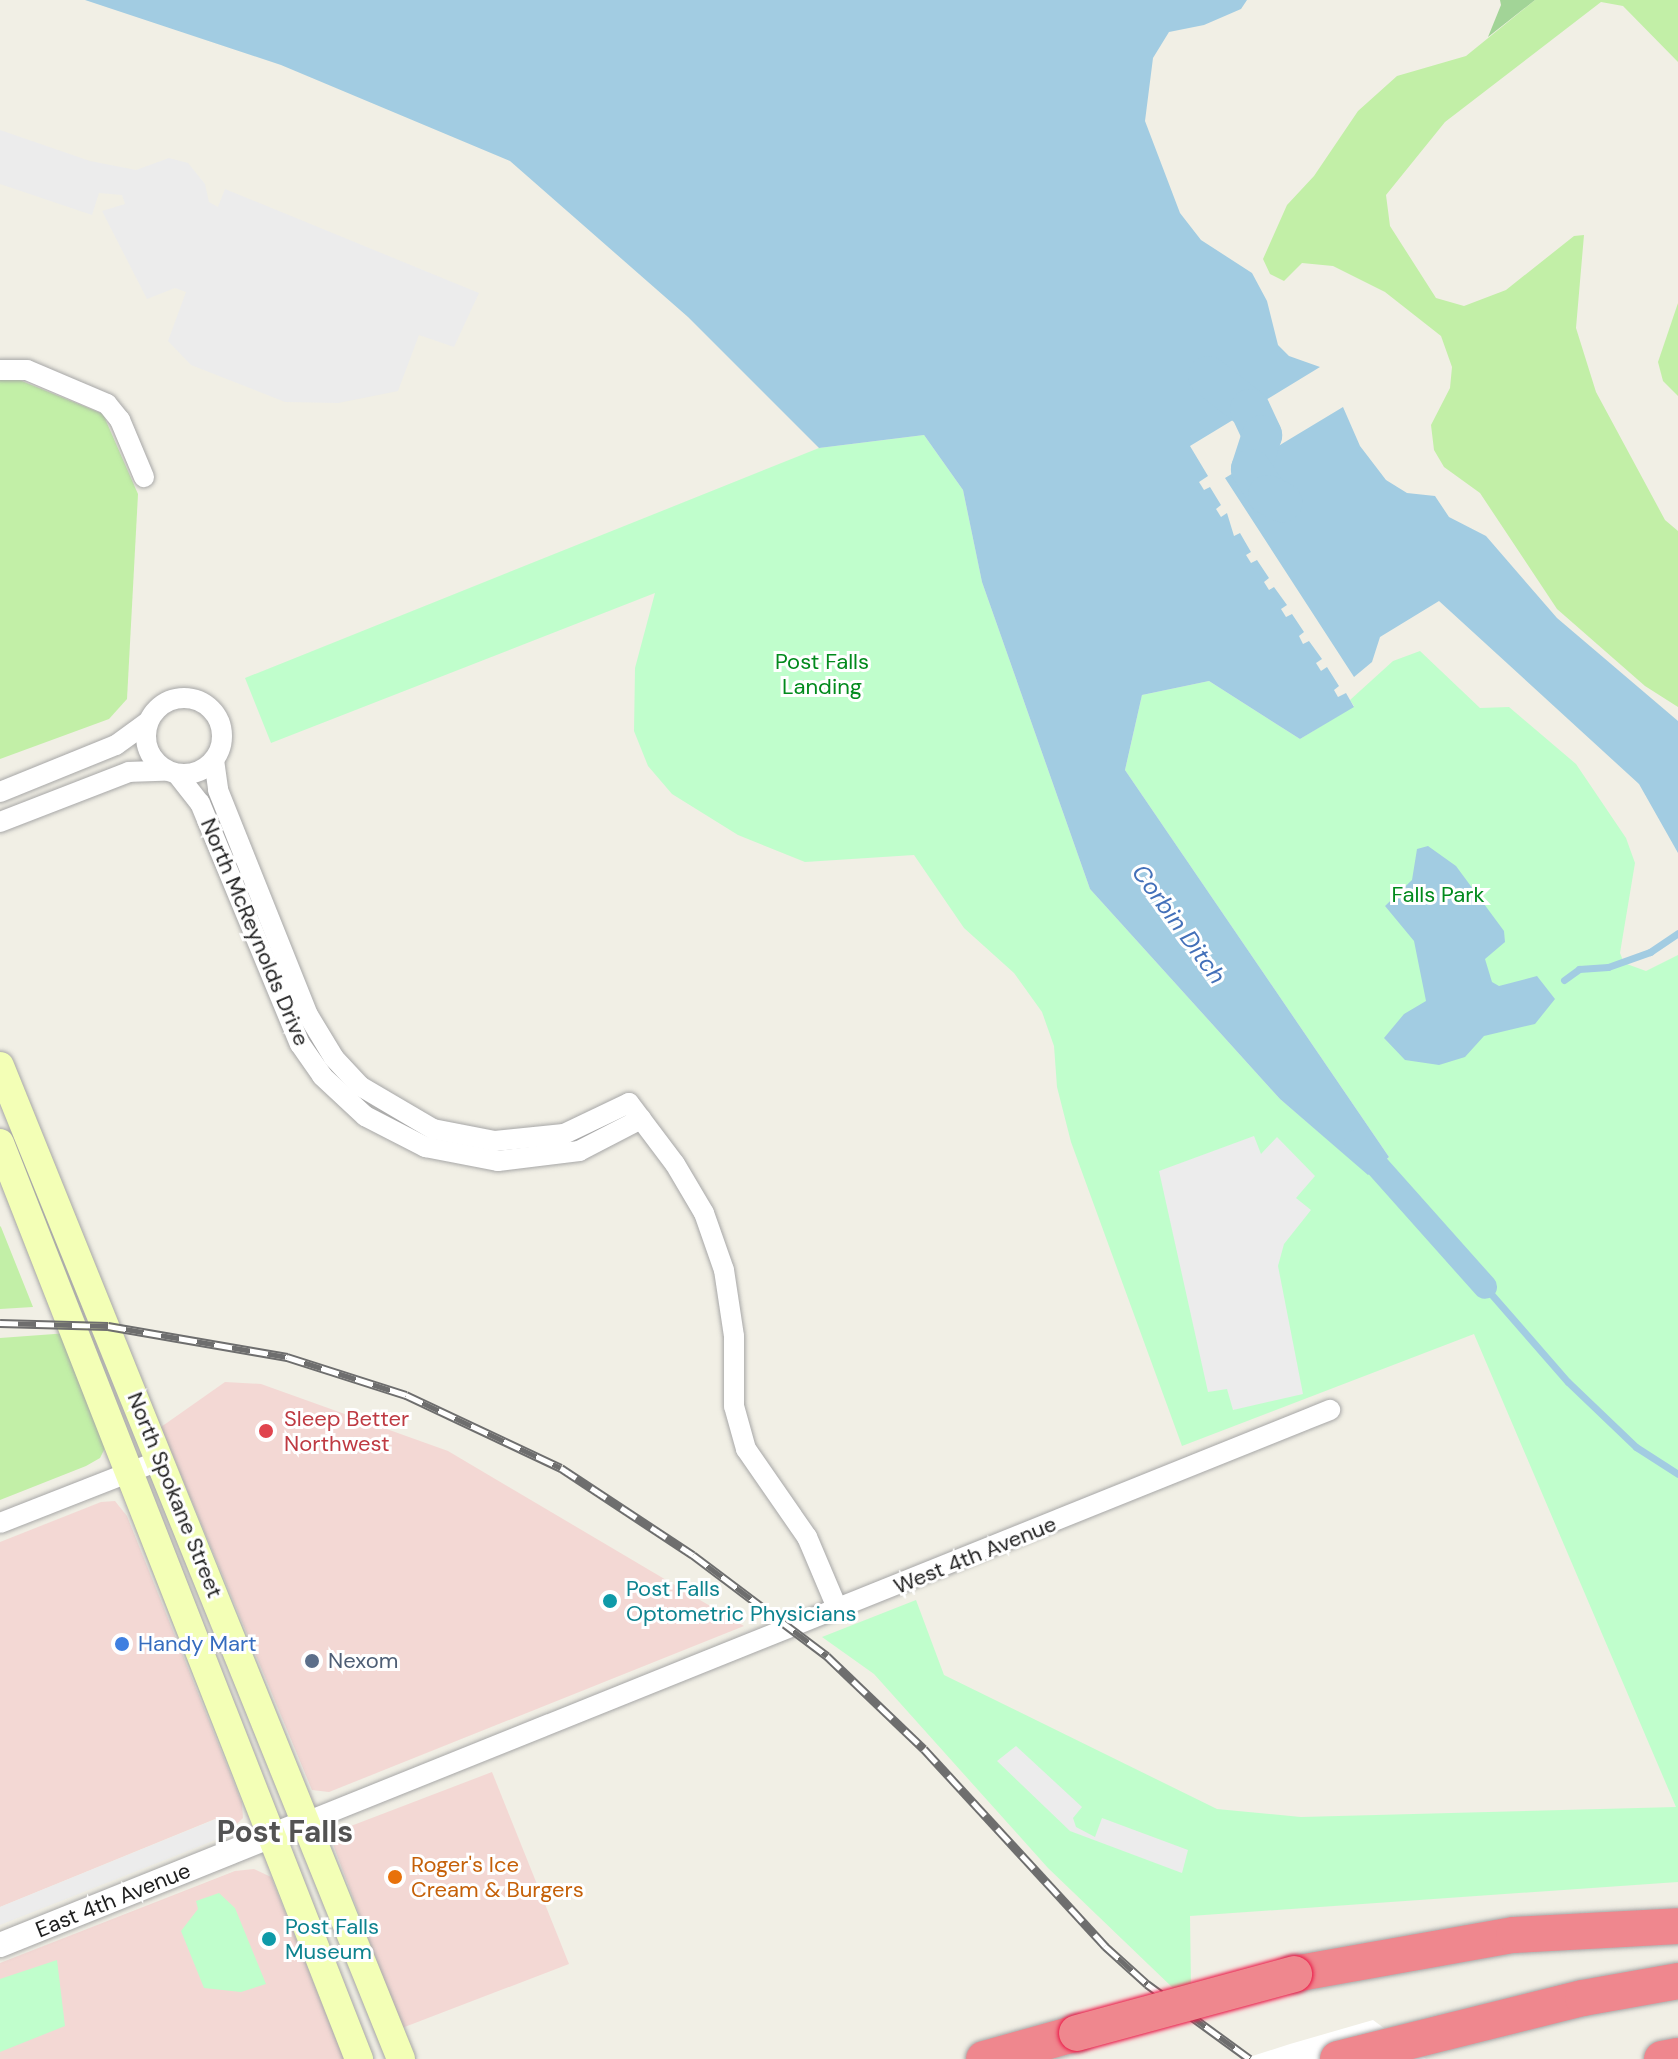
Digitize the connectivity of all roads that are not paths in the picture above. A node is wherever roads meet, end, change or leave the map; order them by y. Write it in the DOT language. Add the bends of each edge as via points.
graph roads {
  1 [pos="0,370"];
  2 [pos="144,477"];
  3 [pos="148,722"];
  4 [pos="214,760"];
  5 [pos="172,773"];
  6 [pos="0,792"];
  7 [pos="0,822"];
  8 [pos="0,1066"];
  9 [pos="635,1111"];
  10 [pos="0,1143"];
  11 [pos="1330,1410"];
  12 [pos="161,1460"];
  13 [pos="132,1471"];
  14 [pos="0,1523"];
  15 [pos="838,1610"];
  16 [pos="306,1822"];
  17 [pos="271,1837"];
  18 [pos="1678,1926"];
  19 [pos="0,1945"];
  20 [pos="1678,1981"];
  21 [pos="1678,2056"];
  22 [pos="359,2059"];
  23 [pos="401,2059"];
  24 [pos="984,2059"];
  25 [pos="1338,2059"];
  26 [pos="1662,2059"];
  1 -- 2 [label="street" via="27,370 107,404 120,420"];
  3 -- 4 [label="street" via="158,708 175,699 204,703 222,729"];
  3 -- 5 [label="street" via="147,747"];
  3 -- 6 [label="street" via="116,745"];
  4 -- 5 [label="street" via="198,772"];
  4 -- 9 [label="street, North McReynolds Drive" via="218,790 308,1015 334,1058 360,1086 419,1123 495,1141 564,1134"];
  5 -- 7 [label="street" via="129,772"];
  5 -- 9 [label="street, North McReynolds Drive" via="200,803 300,1044 322,1076 365,1116 441,1152 514,1162 579,1151"];
  8 -- 12 [label="main road, North Spokane Street"];
  9 -- 15 [label="street" via="685,1178 717,1248 734,1336 734,1406 746,1449 807,1537"];
  10 -- 13 [label="main road, North Spokane Street"];
  11 -- 15 [label="street, West 4th Avenue"];
  12 -- 13 [label="street"];
  12 -- 16 [label="main road, North Spokane Street"];
  13 -- 14 [label="street"];
  13 -- 17 [label="main road, North Spokane Street"];
  15 -- 16 [label="street, West 4th Avenue"];
  16 -- 17 [label="street, East 4th Avenue"];
  16 -- 23 [label="main road, North Spokane Street"];
  17 -- 19 [label="street, East 4th Avenue"];
  17 -- 22 [label="main road, North Spokane Street"];
  18 -- 24 [label="highway, bridge" via="1514,1935 1294,1974"];
  20 -- 25 [label="highway"];
  21 -- 26 [label="highway"];
}
